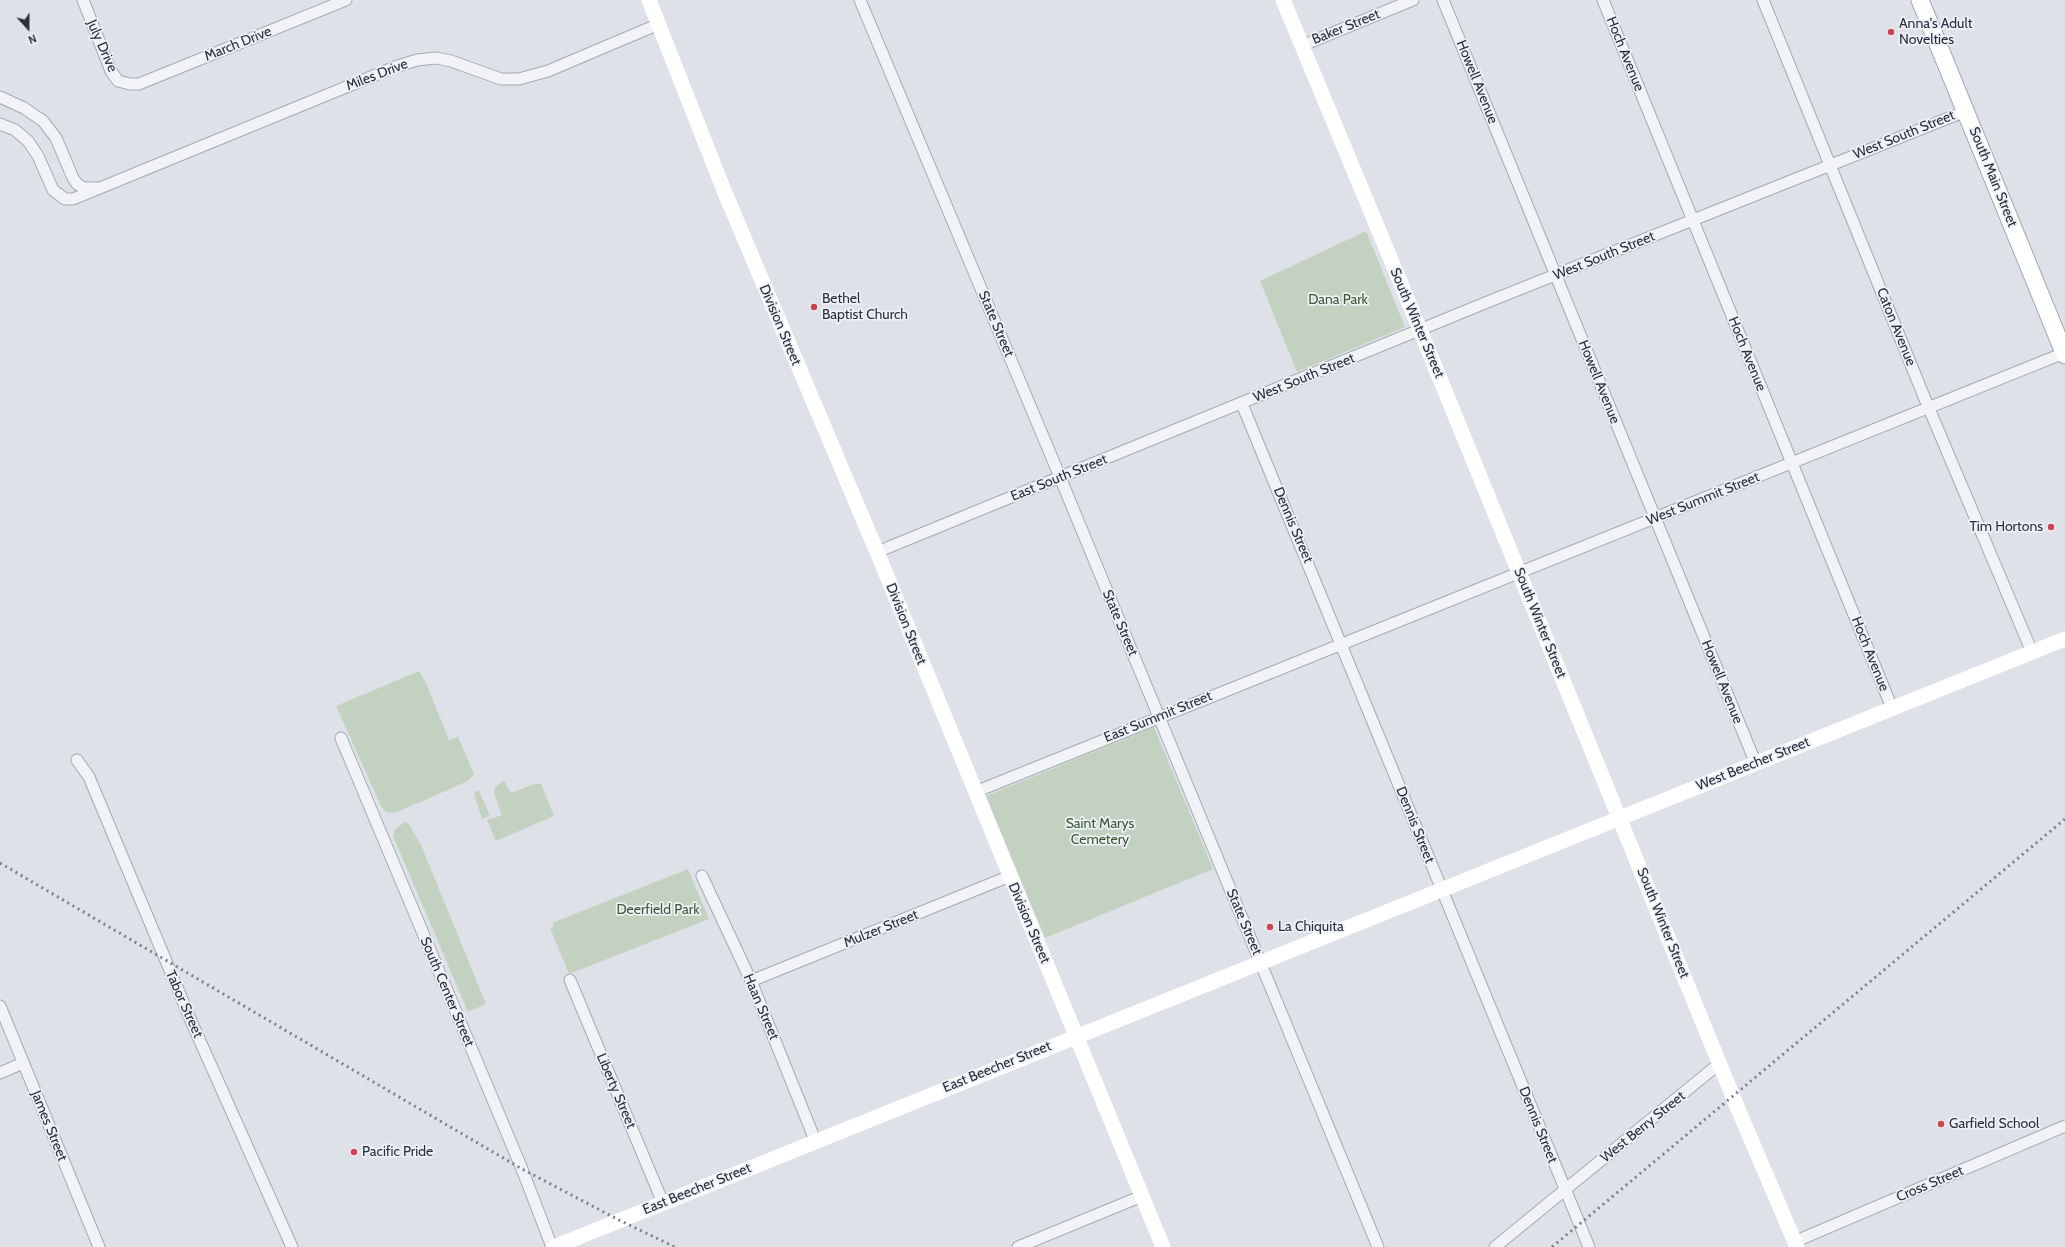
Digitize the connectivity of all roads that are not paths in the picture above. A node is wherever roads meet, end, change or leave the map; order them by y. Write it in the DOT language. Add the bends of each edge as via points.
graph roads {
  1 [pos="82,0"];
  2 [pos="346,0"];
  3 [pos="649,0"];
  4 [pos="860,0"];
  5 [pos="1283,0"];
  6 [pos="1413,0"];
  7 [pos="1443,0"];
  8 [pos="1603,0"];
  9 [pos="1763,0"];
  10 [pos="1920,0"];
  11 [pos="659,24"];
  12 [pos="1301,46"];
  13 [pos="130,84"];
  14 [pos="0,97"];
  15 [pos="1966,111"];
  16 [pos="0,124"];
  17 [pos="1830,165"];
  18 [pos="101,188"];
  19 [pos="1692,219"];
  20 [pos="1556,275"];
  21 [pos="1420,330"];
  22 [pos="2065,354"];
  23 [pos="1242,404"];
  24 [pos="1929,408"];
  25 [pos="1792,463"];
  26 [pos="1060,478"];
  27 [pos="1655,518"];
  28 [pos="876,552"];
  29 [pos="1520,573"];
  30 [pos="2065,639"];
  31 [pos="1342,643"];
  32 [pos="2032,652"];
  33 [pos="1892,708"];
  34 [pos="1159,716"];
  35 [pos="341,738"];
  36 [pos="77,760"];
  37 [pos="1756,764"];
  38 [pos="975,792"];
  39 [pos="1620,817"];
  40 [pos="702,876"];
  41 [pos="1010,876"];
  42 [pos="1441,890"];
  43 [pos="1261,962"];
  44 [pos="570,980"];
  45 [pos="751,981"];
  46 [pos="0,1006"];
  47 [pos="1075,1036"];
  48 [pos="23,1063"];
  49 [pos="1720,1063"];
  50 [pos="0,1073"];
  51 [pos="2065,1126"];
  52 [pos="815,1140"];
  53 [pos="1565,1190"];
  54 [pos="1142,1196"];
  55 [pos="663,1202"];
  56 [pos="1796,1244"];
  57 [pos="1024,1246"];
  58 [pos="99,1247"];
  59 [pos="292,1247"];
  60 [pos="553,1247"];
  61 [pos="1163,1247"];
  62 [pos="1378,1247"];
  63 [pos="1495,1247"];
  64 [pos="1589,1247"];
  1 -- 13 [label="street, July Drive" via="111,71 118,81"];
  2 -- 13 [label="street, March Drive" via="139,84"];
  3 -- 11 [label="street, Division Street"];
  4 -- 26 [label="street, State Street"];
  5 -- 12 [label="street, South Winter Street"];
  6 -- 12 [label="street, Baker Street"];
  7 -- 20 [label="street, Howell Avenue"];
  8 -- 19 [label="street, Hoch Avenue"];
  9 -- 17 [label="street, Caton Avenue"];
  10 -- 15 [label="main road, South Main Street"];
  11 -- 18 [label="street, Miles Drive" via="548,71 519,79 501,79 436,58 417,60"];
  11 -- 28 [label="street, Division Street" via="725,193"];
  12 -- 21 [label="street, South Winter Street"];
  14 -- 18 [label="street, Miles Drive" via="24,108 43,121 56,138 77,184 84,188"];
  15 -- 17 [label="street, West South Street"];
  15 -- 22 [label="main road, South Main Street"];
  16 -- 18 [label="street, Miles Drive" via="22,135 31,144 53,190 58,195 73,199"];
  17 -- 19 [label="street, West South Street"];
  17 -- 24 [label="street, Caton Avenue"];
  19 -- 20 [label="street, West South Street"];
  19 -- 25 [label="street, Hoch Avenue"];
  20 -- 21 [label="street, West South Street"];
  20 -- 27 [label="street, Howell Avenue"];
  21 -- 23 [label="street, West South Street"];
  21 -- 29 [label="street, South Winter Street"];
  22 -- 24 [label="street, West Summit Street"];
  23 -- 26 [label="street, East South Street"];
  23 -- 31 [label="street, Dennis Street"];
  24 -- 25 [label="street, West Summit Street"];
  24 -- 32 [label="street, Caton Avenue"];
  25 -- 27 [label="street, West Summit Street"];
  25 -- 33 [label="street, Hoch Avenue"];
  26 -- 28 [label="street, East South Street"];
  26 -- 34 [label="street, State Street"];
  27 -- 29 [label="street, West Summit Street"];
  27 -- 37 [label="street, Howell Avenue"];
  28 -- 38 [label="street, Division Street"];
  29 -- 31 [label="street, West Summit Street"];
  29 -- 39 [label="street, South Winter Street"];
  30 -- 32 [label="street, West Beecher Street"];
  31 -- 34 [label="street, East Summit Street"];
  31 -- 42 [label="street, Dennis Street"];
  32 -- 33 [label="street, West Beecher Street"];
  33 -- 37 [label="street, West Beecher Street"];
  34 -- 38 [label="street, East Summit Street"];
  34 -- 43 [label="street, State Street"];
  35 -- 60 [label="street, South Center Street"];
  36 -- 59 [label="street, Tabor Street" via="89,777 189,1016"];
  37 -- 39 [label="street, West Beecher Street"];
  38 -- 41 [label="street, Division Street"];
  39 -- 42 [label="street, West Beecher Street"];
  39 -- 49 [label="street, South Winter Street"];
  40 -- 45 [label="street, Haan Street"];
  41 -- 45 [label="street, Mulzer Street"];
  41 -- 47 [label="street, Division Street"];
  42 -- 43 [label="street, East Beecher Street"];
  42 -- 53 [label="street, Dennis Street"];
  43 -- 47 [label="street, East Beecher Street"];
  43 -- 62 [label="street, State Street"];
  44 -- 55 [label="street, Liberty Street"];
  45 -- 52 [label="street, Haan Street"];
  46 -- 48 [label="street, James Street"];
  47 -- 52 [label="street, East Beecher Street"];
  47 -- 54 [label="street, Division Street"];
  48 -- 50 [label="street"];
  48 -- 58 [label="street, James Street"];
  49 -- 53 [label="street, West Berry Street"];
  49 -- 56 [label="street, South Winter Street"];
  51 -- 56 [label="street, Cross Street"];
  52 -- 55 [label="street, East Beecher Street"];
  53 -- 63 [label="street, West Berry Street"];
  53 -- 64 [label="street, Dennis Street"];
  54 -- 57 [label="street"];
  54 -- 61 [label="street, Division Street"];
  55 -- 60 [label="street, East Beecher Street"];
}
